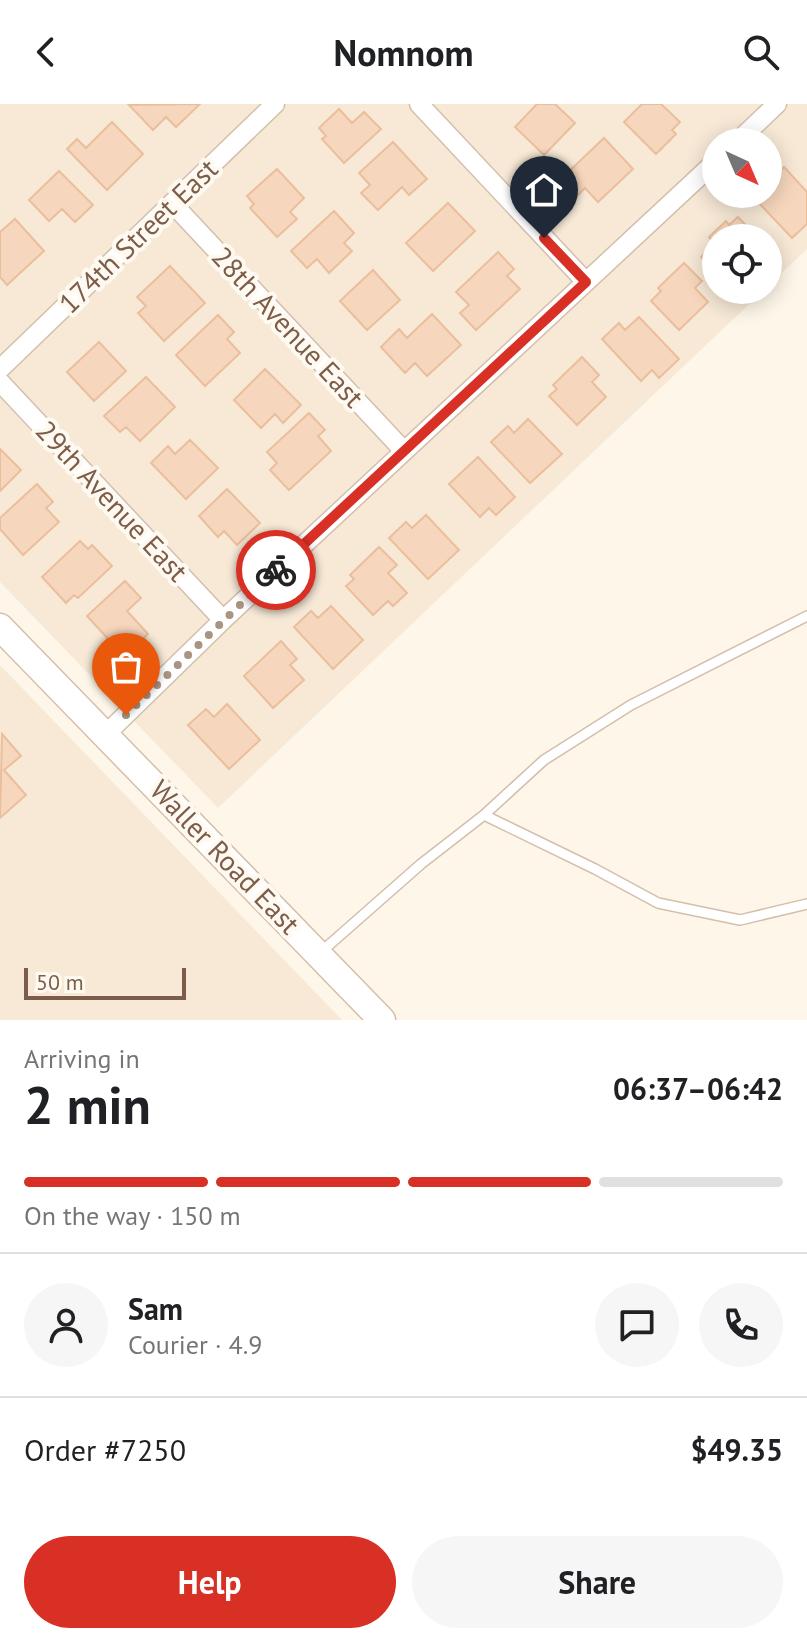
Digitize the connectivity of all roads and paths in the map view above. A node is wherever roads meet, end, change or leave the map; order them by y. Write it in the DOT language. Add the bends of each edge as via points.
graph roads {
  1 [pos="275,104"];
  2 [pos="419,104"];
  3 [pos="777,104"];
  4 [pos="752,128"];
  5 [pos="702,174"];
  6 [pos="172,203"];
  7 [pos="586,282"];
  8 [pos="0,369"];
  9 [pos="0,382"];
  10 [pos="404,451"];
  11 [pos="807,616"];
  12 [pos="223,620"];
  13 [pos="0,627"];
  14 [pos="106,734"];
  15 [pos="484,815"];
  16 [pos="807,904"];
  17 [pos="318,954"];
  18 [pos="382,1020"];
  1 -- 6 [label="street, 174th Street East"];
  2 -- 7 [label="street"];
  3 -- 4 [label="street"];
  5 -- 7 [label="street"];
  6 -- 8 [label="street, 174th Street East"];
  6 -- 10 [label="street, 28th Avenue East"];
  7 -- 10 [label="street"];
  9 -- 12 [label="street, 29th Avenue East"];
  10 -- 12 [label="street"];
  11 -- 15 [label="lane" via="631,705 544,760"];
  12 -- 14 [label="street"];
  13 -- 14 [label="street, Waller Road East"];
  14 -- 17 [label="street, Waller Road East"];
  15 -- 16 [label="lane" via="658,903 740,920"];
  15 -- 17 [label="lane"];
  17 -- 18 [label="street, Waller Road East"];
}
